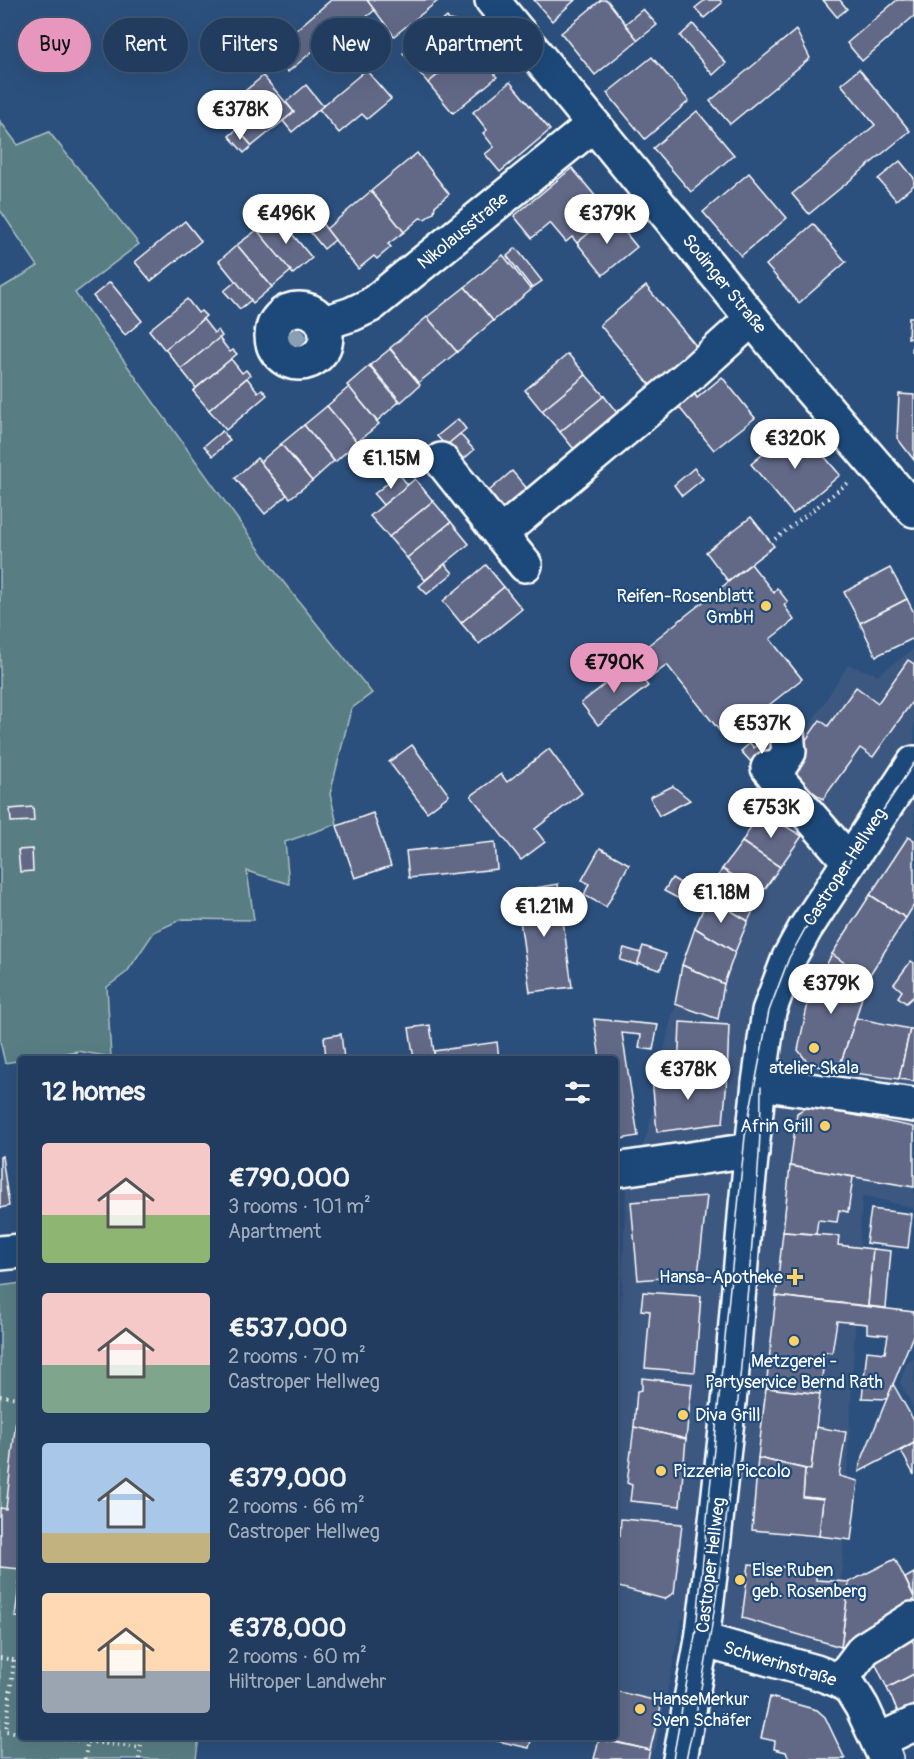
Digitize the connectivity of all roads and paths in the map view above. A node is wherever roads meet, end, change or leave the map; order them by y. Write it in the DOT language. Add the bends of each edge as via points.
graph roads {
  1 [pos="492,0"];
  2 [pos="593,125"];
  3 [pos="752,319"];
  4 [pos="324,323"];
  5 [pos="441,460"];
  6 [pos="874,463"];
  7 [pos="914,510"];
  8 [pos="500,534"];
  9 [pos="775,539"];
  10 [pos="525,565"];
  11 [pos="787,734"];
  12 [pos="914,763"];
  13 [pos="844,867"];
  14 [pos="759,1083"];
  15 [pos="914,1105"];
  16 [pos="752,1152"];
  17 [pos="618,1170"];
  18 [pos="18,1251"];
  19 [pos="0,1253"];
  20 [pos="0,1396"];
  21 [pos="18,1398"];
  22 [pos="912,1619"];
  23 [pos="702,1640"];
  24 [pos="0,1658"];
  25 [pos="14,1660"];
  26 [pos="18,1662"];
  27 [pos="840,1681"];
  28 [pos="914,1724"];
  29 [pos="18,1733"];
  30 [pos="88,1740"];
  31 [pos="94,1740"];
  32 [pos="141,1740"];
  33 [pos="140,1748"];
  34 [pos="885,1748"];
  35 [pos="85,1759"];
  36 [pos="139,1759"];
  37 [pos="680,1759"];
  1 -- 2 [label="street, Sodinger Straße"];
  2 -- 3 [label="street, Sodinger Straße"];
  2 -- 4 [label="street, Nikolausstraße" via="371,305"];
  3 -- 6 [label="street, Sodinger Straße"];
  3 -- 8 [label="street"];
  5 -- 8 [label="street"];
  6 -- 7 [label="street, Sodinger Straße"];
  6 -- 9 [label="path"];
  8 -- 10 [label="street"];
  11 -- 13 [label="street" via="789,752 773,780"];
  12 -- 13 [label="street, Castroper Hellweg"];
  13 -- 14 [label="street, Castroper Hellweg" via="805,929 777,987 767,1020"];
  14 -- 15 [label="street"];
  14 -- 16 [label="street, Castroper Hellweg"];
  16 -- 17 [label="street"];
  16 -- 23 [label="street, Castroper Hellweg"];
  18 -- 19 [label="street"];
  20 -- 21 [label="path"];
  22 -- 27 [label="street" via="864,1649"];
  23 -- 27 [label="street, Schwerinstraße"];
  23 -- 37 [label="street, Castroper Hellweg"];
  24 -- 25 [label="path"];
  25 -- 26 [label="path"];
  25 -- 29 [label="path" via="6,1731"];
  27 -- 34 [label="street, Schwerinstraße" via="851,1689"];
  28 -- 34 [label="street"];
  30 -- 35 [label="path"];
  31 -- 33 [label="path"];
  32 -- 33 [label="path"];
  33 -- 36 [label="path"];
}
